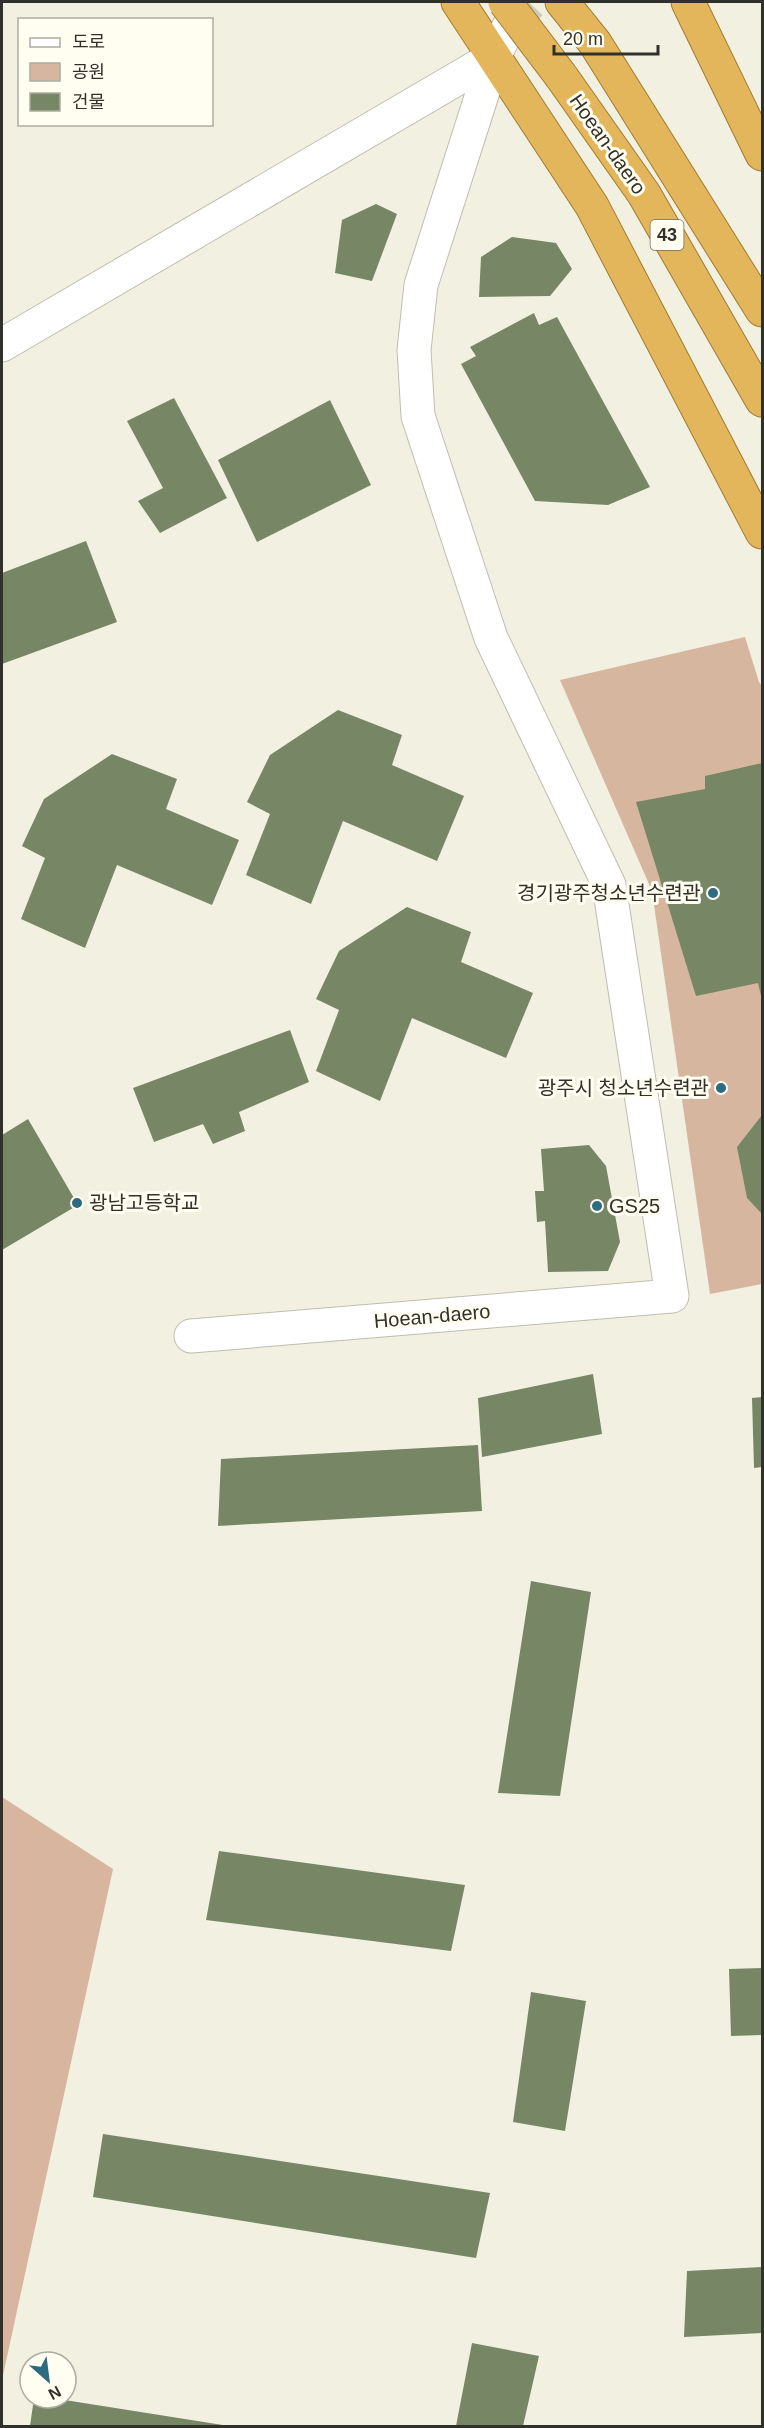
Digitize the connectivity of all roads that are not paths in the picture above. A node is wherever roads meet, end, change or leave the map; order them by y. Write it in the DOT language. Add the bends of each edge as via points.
graph roads {
  1 [pos="458,2"];
  2 [pos="562,2"];
  3 [pos="688,2"];
  4 [pos="507,14"];
  5 [pos="494,57"];
  6 [pos="762,154"];
  7 [pos="762,310"];
  8 [pos="2,345"];
  9 [pos="762,400"];
  10 [pos="762,532"];
  11 [pos="191,1336"];
  1 -- 5 [label="highway"];
  2 -- 7 [label="highway, Hoean-daero / 43" via="595,43"];
  3 -- 6 [label="highway"];
  4 -- 5 [label="street"];
  4 -- 9 [label="highway, Hoean-daero / 43, bridge" via="561,76 644,194"];
  5 -- 8 [label="street"];
  5 -- 10 [label="highway" via="592,206"];
  5 -- 11 [label="street, Hoean-daero" via="421,285 414,350 418,416 491,638 609,885 672,1296"];
}
